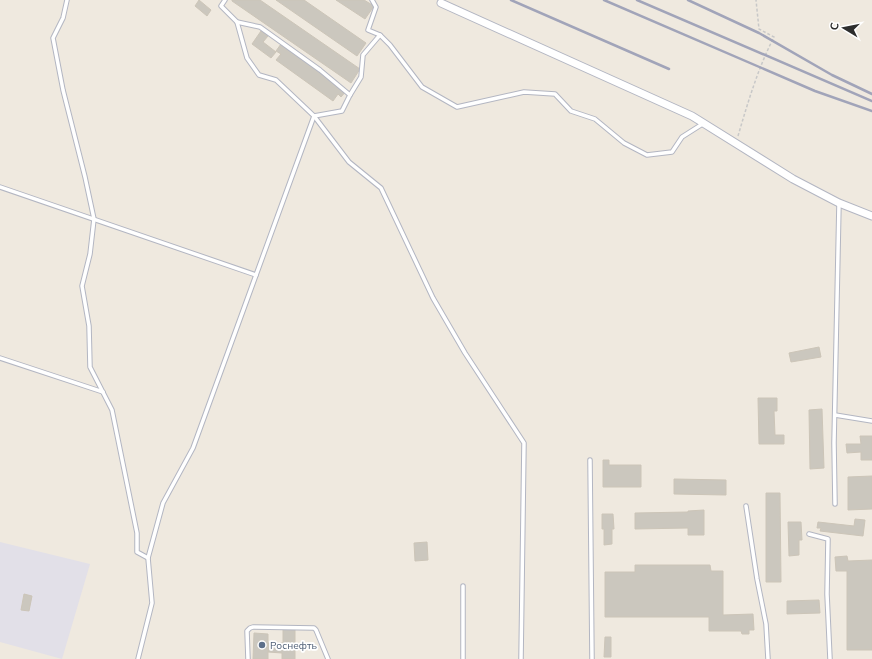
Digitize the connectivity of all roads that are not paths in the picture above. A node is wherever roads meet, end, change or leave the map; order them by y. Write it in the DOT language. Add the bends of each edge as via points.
graph roads {
  1 [pos="67,0"];
  2 [pos="225,0"];
  3 [pos="372,0"];
  4 [pos="441,3"];
  5 [pos="237,22"];
  6 [pos="380,35"];
  7 [pos="350,95"];
  8 [pos="314,116"];
  9 [pos="704,123"];
  10 [pos="0,186"];
  11 [pos="839,203"];
  12 [pos="872,216"];
  13 [pos="94,219"];
  14 [pos="256,275"];
  15 [pos="0,358"];
  16 [pos="103,392"];
  17 [pos="835,415"];
  18 [pos="872,421"];
  19 [pos="590,460"];
  20 [pos="836,504"];
  21 [pos="746,506"];
  22 [pos="809,534"];
  23 [pos="148,558"];
  24 [pos="463,586"];
  25 [pos="138,659"];
  26 [pos="248,659"];
  27 [pos="328,659"];
  28 [pos="464,659"];
  29 [pos="522,659"];
  30 [pos="592,659"];
  31 [pos="768,659"];
  32 [pos="830,659"];
  1 -- 13 [label="lane" via="63,18 53,38"];
  2 -- 5 [label="lane" via="221,6"];
  3 -- 6 [label="lane" via="376,7 368,30"];
  4 -- 9 [label="street"];
  5 -- 7 [label="lane" via="260,27"];
  5 -- 8 [label="lane" via="247,58 259,75 276,80"];
  6 -- 7 [label="lane" via="364,55 361,76"];
  6 -- 9 [label="lane" via="422,87 457,107 524,92 556,94 571,111 595,119 624,143 647,155 672,152 682,136"];
  7 -- 8 [label="lane" via="342,111"];
  8 -- 14 [label="lane"];
  8 -- 29 [label="lane" via="349,162 380,188 433,298 465,353 524,443"];
  9 -- 11 [label="street" via="793,179"];
  10 -- 13 [label="lane"];
  11 -- 12 [label="street"];
  11 -- 17 [label="lane"];
  13 -- 14 [label="lane"];
  13 -- 16 [label="lane" via="90,254 82,286 89,326 90,367"];
  14 -- 23 [label="lane" via="193,448 163,503"];
  15 -- 16 [label="lane"];
  16 -- 23 [label="lane" via="112,410 137,533 137,552"];
  17 -- 18 [label="lane"];
  17 -- 20 [label="lane"];
  19 -- 30 [label="lane"];
  21 -- 31 [label="lane" via="766,624"];
  22 -- 32 [label="lane" via="828,539"];
  23 -- 25 [label="lane" via="152,603"];
  24 -- 28 [label="lane"];
  26 -- 27 [label="lane" via="248,631 250,628 260,627 314,628"];
}
